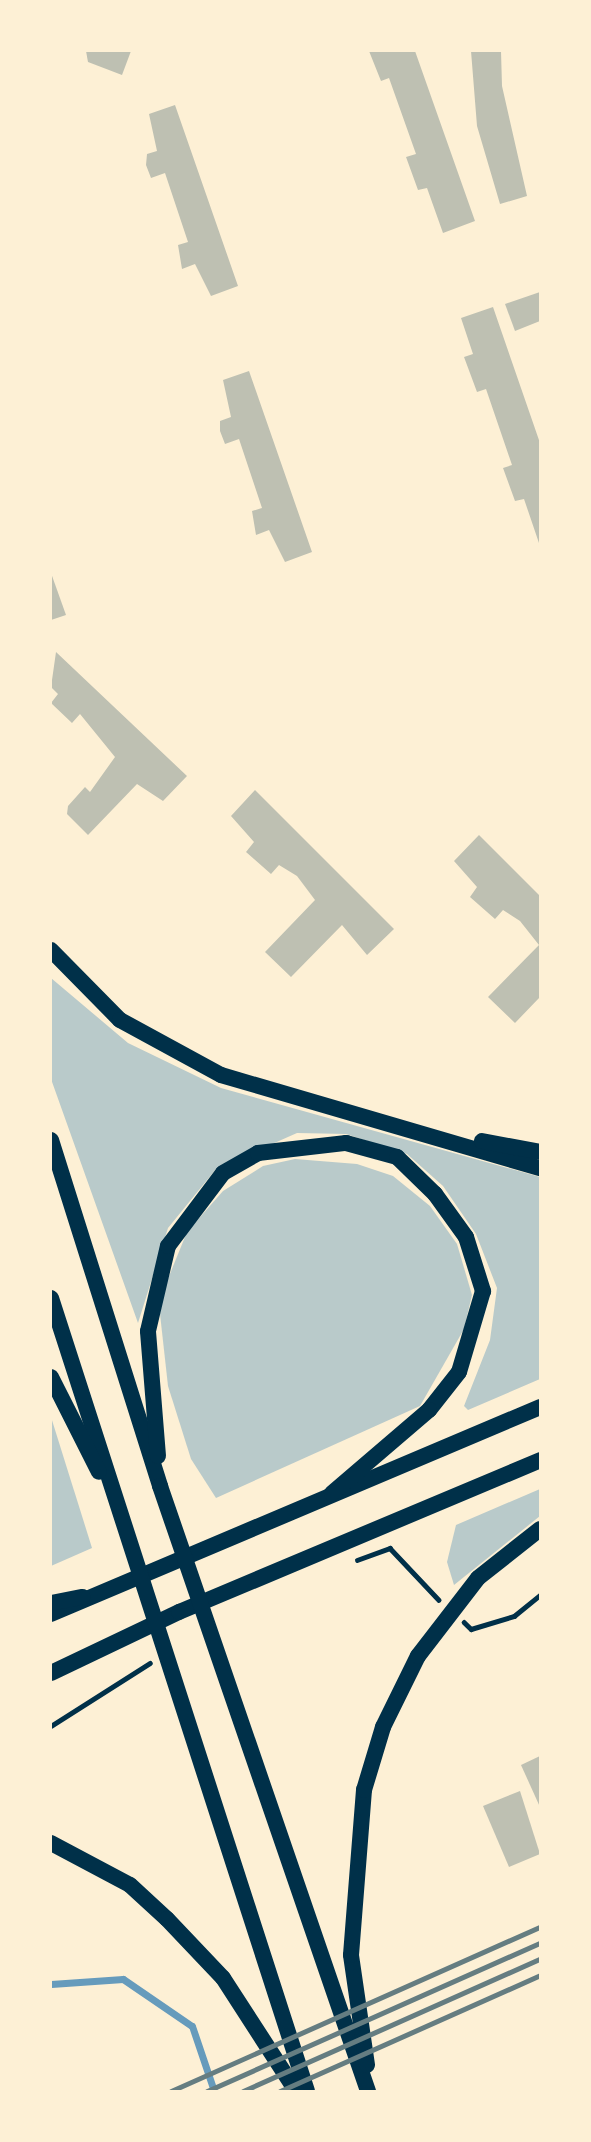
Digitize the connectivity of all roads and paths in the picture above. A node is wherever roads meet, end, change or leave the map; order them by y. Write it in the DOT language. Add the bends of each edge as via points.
graph roads {
  1 [pos="51,950"];
  2 [pos="404,1127"];
  3 [pos="51,1140"];
  4 [pos="540,1152"];
  5 [pos="540,1168"];
  6 [pos="51,1298"];
  7 [pos="51,1377"];
  8 [pos="540,1407"];
  9 [pos="540,1460"];
  10 [pos="160,1486"];
  11 [pos="332,1493"];
  12 [pos="121,1516"];
  13 [pos="540,1529"];
  14 [pos="351,1562"];
  15 [pos="540,1595"];
  16 [pos="82,1597"];
  17 [pos="51,1603"];
  18 [pos="444,1604"];
  19 [pos="453,1613"];
  20 [pos="51,1615"];
  21 [pos="162,1656"];
  22 [pos="51,1673"];
  23 [pos="51,1726"];
  24 [pos="51,1843"];
  25 [pos="296,2091"];
  26 [pos="307,2091"];
  27 [pos="370,2091"];
  1 -- 2 [label="main road" via="120,1020 221,1075"];
  2 -- 4 [label="main road"];
  2 -- 5 [label="main road"];
  3 -- 10 [label="main road"];
  6 -- 12 [label="main road"];
  7 -- 12 [label="main road"];
  8 -- 11 [label="main road"];
  9 -- 22 [label="main road"];
  10 -- 11 [label="main road" via="148,1331 168,1246 192,1206 235,1167 298,1144 346,1143 397,1157 435,1194 466,1237 483,1291 459,1372 429,1410"];
  10 -- 27 [label="main road"];
  11 -- 16 [label="main road"];
  12 -- 26 [label="main road"];
  13 -- 27 [label="main road" via="478,1578 418,1656 383,1727 364,1790 351,1955"];
  14 -- 18 [label="path" via="390,1548"];
  15 -- 19 [label="path" via="514,1616 471,1629"];
  16 -- 17 [label="main road"];
  16 -- 20 [label="main road"];
  21 -- 23 [label="path"];
  24 -- 25 [label="main road" via="130,1885 167,1919 222,1978"];
}
